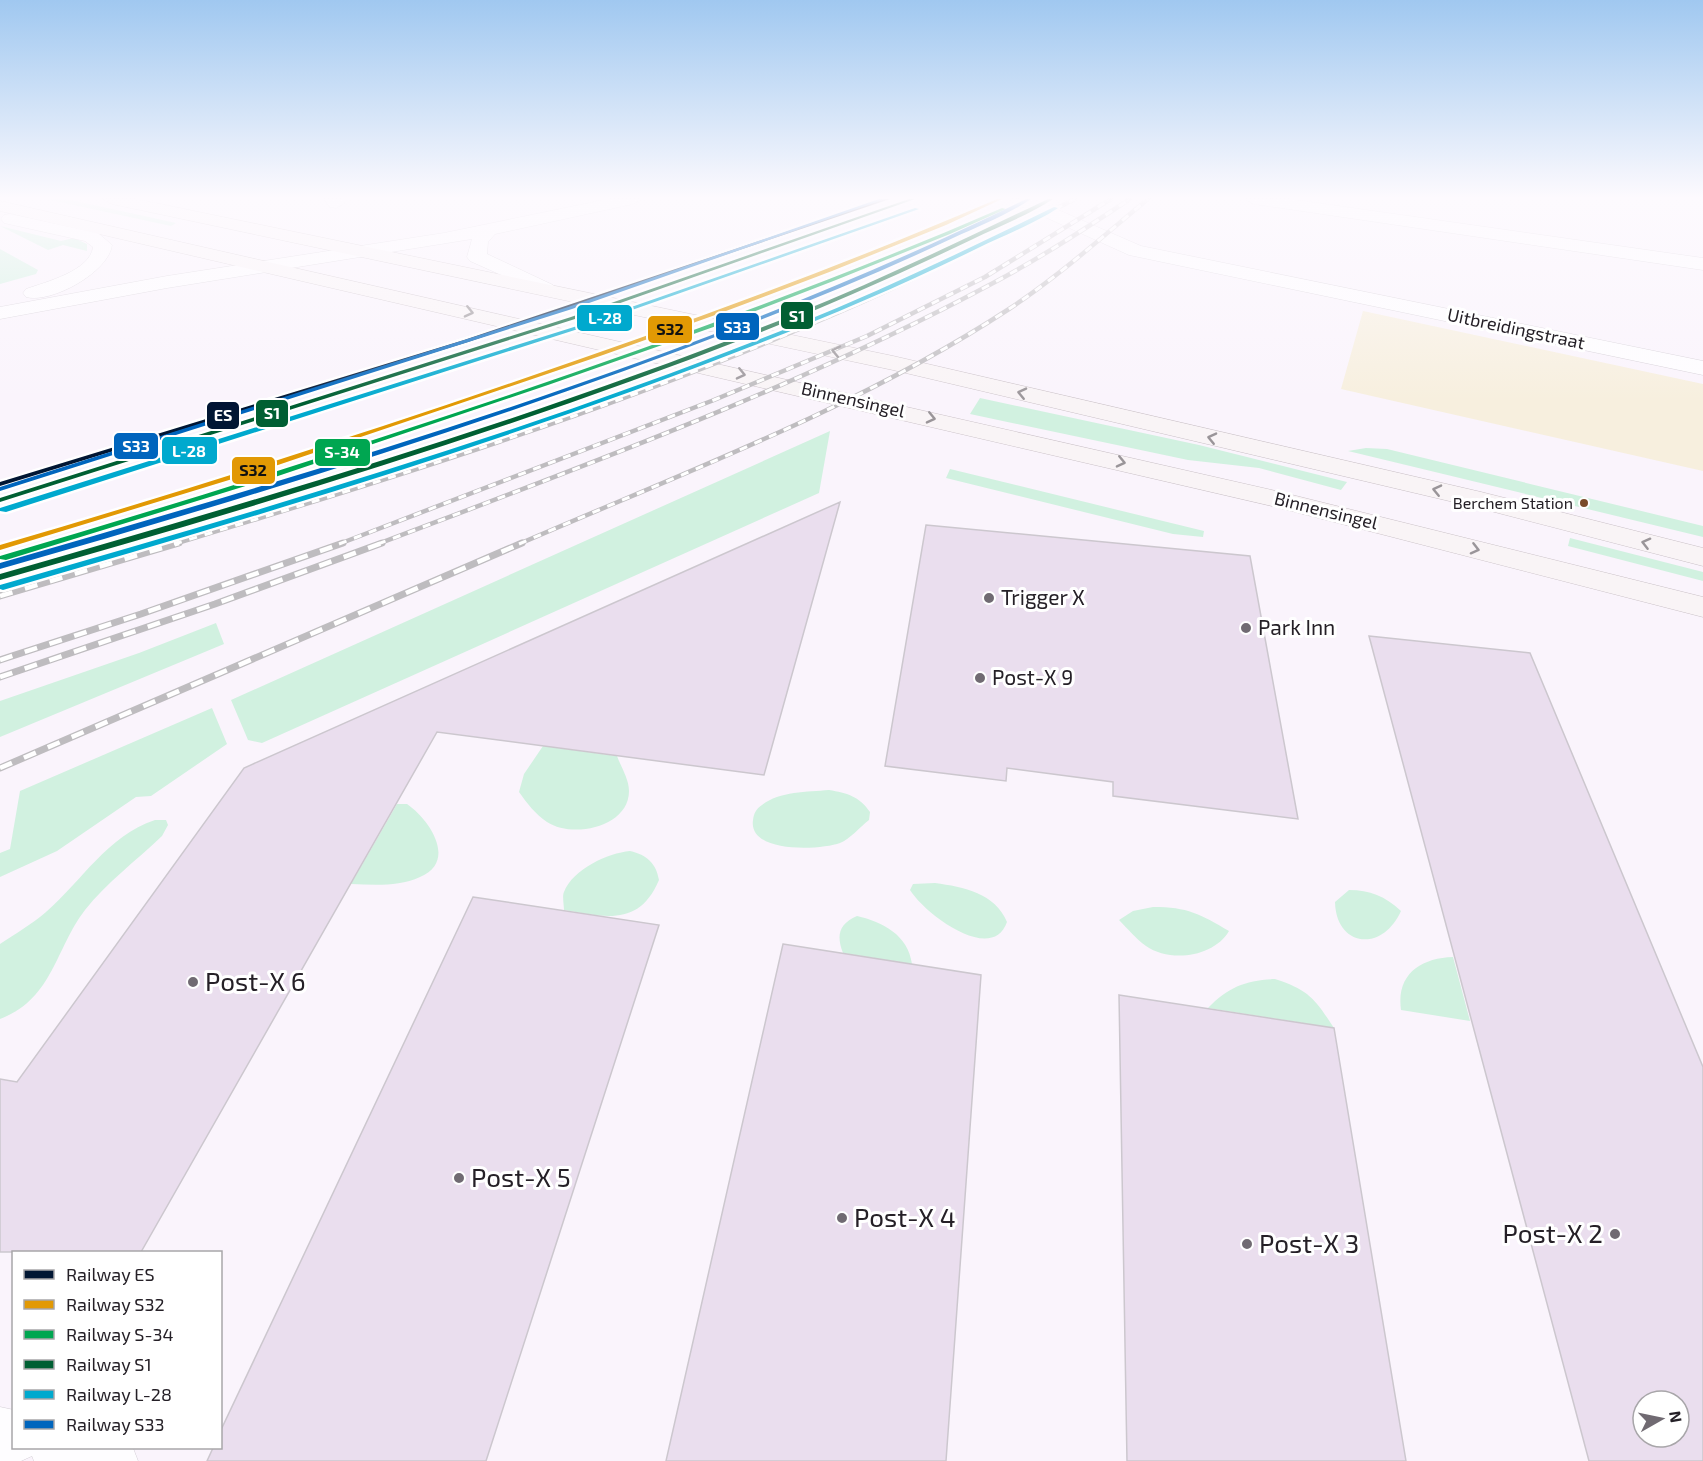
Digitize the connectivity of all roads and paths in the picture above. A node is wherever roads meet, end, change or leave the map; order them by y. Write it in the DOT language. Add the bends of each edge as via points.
graph roads {
  1 [pos="90,267"];
  2 [pos="174,267"];
  3 [pos="262,267"];
  4 [pos="274,267"];
  5 [pos="437,267"];
  6 [pos="499,267"];
  7 [pos="1214,267"];
  8 [pos="546,289"];
  9 [pos="33,293"];
  10 [pos="0,300"];
  11 [pos="0,313"];
  12 [pos="1703,368"];
  13 [pos="1703,557"];
  14 [pos="1703,608"];
  15 [pos="60,1449"];
  16 [pos="111,1461"];
  1 -- 9 [label="street"];
  2 -- 9 [label="street"];
  3 -- 11 [label="street"];
  4 -- 14 [label="main road, Binnensingel, one-way" via="1264,496"];
  5 -- 8 [label="main road"];
  6 -- 8 [label="street"];
  7 -- 12 [label="street, Uitbreidingstraat"];
  13 -- 8 [label="main road, one-way" via="1481,500 904,365"];
  9 -- 10 [label="street"];
  15 -- 16 [label="street"];
}
